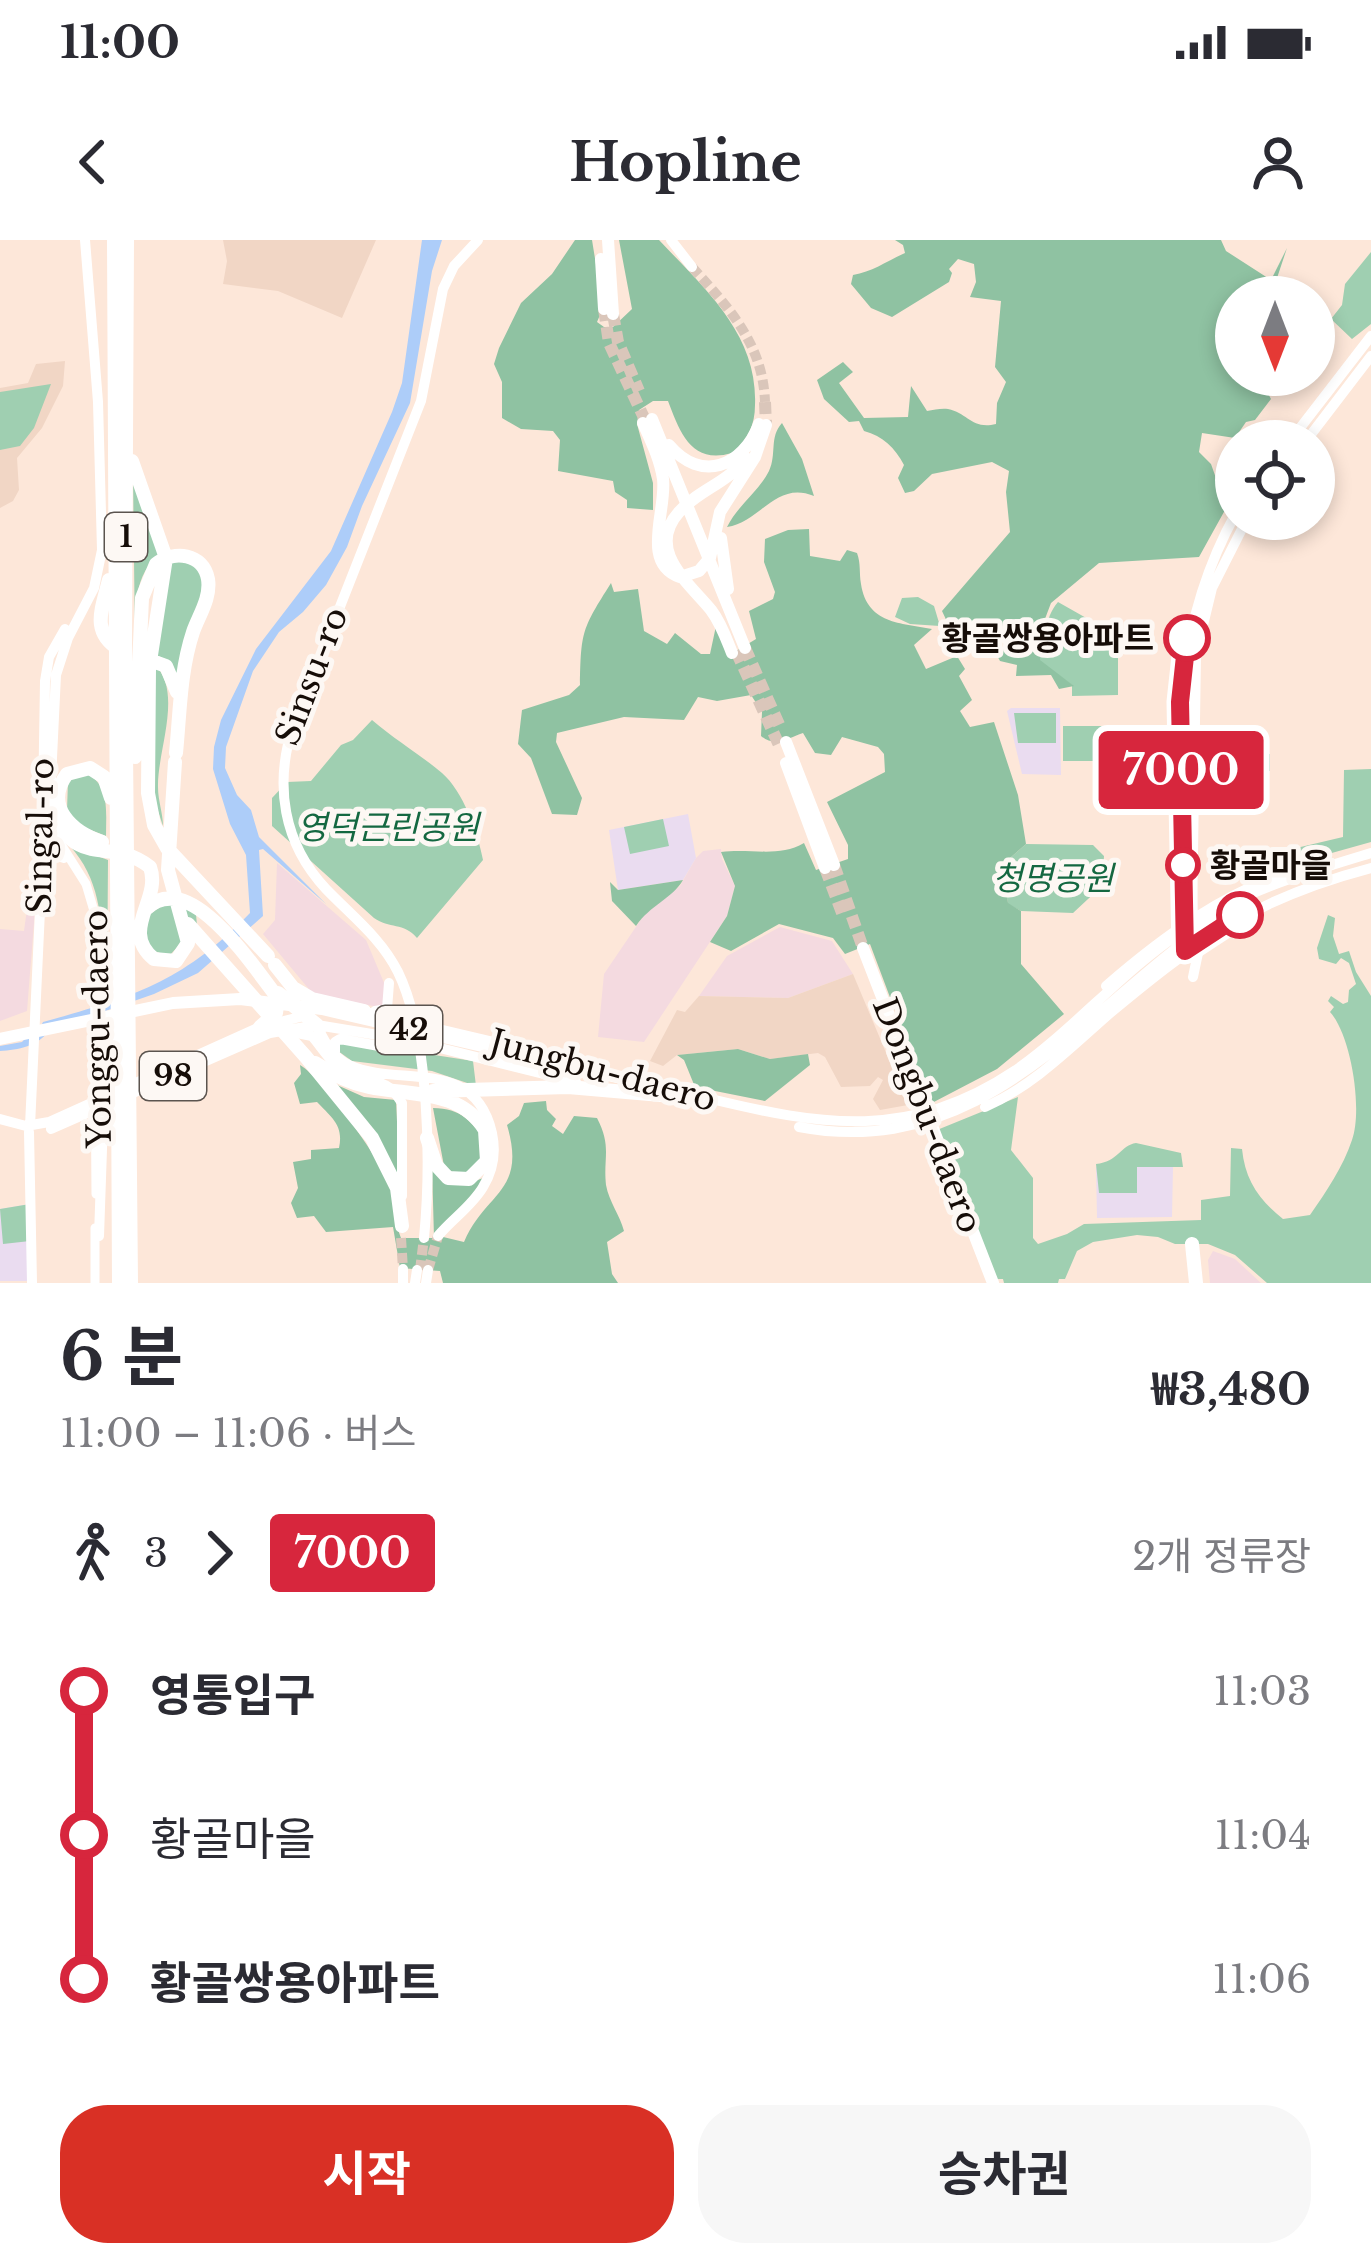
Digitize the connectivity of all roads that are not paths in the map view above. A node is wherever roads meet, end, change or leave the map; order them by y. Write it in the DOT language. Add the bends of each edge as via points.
graph roads {
  1 [pos="85,240"];
  2 [pos="114,240"];
  3 [pos="127,240"];
  4 [pos="478,240"];
  5 [pos="604,240"];
  6 [pos="670,240"];
  7 [pos="692,267"];
  8 [pos="609,311"];
  9 [pos="1371,336"];
  10 [pos="1371,356"];
  11 [pos="649,420"];
  12 [pos="1306,420"];
  13 [pos="1322,420"];
  14 [pos="763,424"];
  15 [pos="127,427"];
  16 [pos="686,501"];
  17 [pos="100,508"];
  18 [pos="114,539"];
  19 [pos="1222,540"];
  20 [pos="1236,540"];
  21 [pos="714,573"];
  22 [pos="51,657"];
  23 [pos="178,731"];
  24 [pos="783,743"];
  25 [pos="50,819"];
  26 [pos="120,828"];
  27 [pos="64,858"];
  28 [pos="1371,858"];
  29 [pos="45,864"];
  30 [pos="829,867"];
  31 [pos="1187,874"];
  32 [pos="1218,901"];
  33 [pos="188,909"];
  34 [pos="225,910"];
  35 [pos="141,918"];
  36 [pos="1188,919"];
  37 [pos="1222,925"];
  38 [pos="1152,946"];
  39 [pos="860,948"];
  40 [pos="1189,948"];
  41 [pos="175,967"];
  42 [pos="1166,968"];
  43 [pos="94,969"];
  44 [pos="257,972"];
  45 [pos="389,983"];
  46 [pos="97,986"];
  47 [pos="295,989"];
  48 [pos="367,1012"];
  49 [pos="311,1018"];
  50 [pos="403,1019"];
  51 [pos="344,1028"];
  52 [pos="262,1031"];
  53 [pos="0,1043"];
  54 [pos="425,1045"];
  55 [pos="336,1055"];
  56 [pos="306,1057"];
  57 [pos="618,1082"];
  58 [pos="398,1092"];
  59 [pos="661,1095"];
  60 [pos="942,1106"];
  61 [pos="119,1109"];
  62 [pos="0,1122"];
  63 [pos="30,1125"];
  64 [pos="853,1131"];
  65 [pos="425,1138"];
  66 [pos="98,1214"];
  67 [pos="402,1232"];
  68 [pos="99,1236"];
  69 [pos="438,1236"];
  70 [pos="422,1238"];
  71 [pos="418,1276"];
  72 [pos="988,1280"];
  73 [pos="32,1283"];
  74 [pos="97,1283"];
  75 [pos="119,1283"];
  76 [pos="131,1283"];
  77 [pos="404,1283"];
  1 -- 17 [label="main road, Yonggu-daero"];
  2 -- 18 [label="highway, 1"];
  3 -- 15 [label="highway, 1"];
  4 -- 65 [label="main road, Sinsu-ro" via="442,290 421,401 287,744 283,800 310,869 398,972 412,1015"];
  5 -- 8 [label="highway"];
  6 -- 7 [label="main road"];
  9 -- 12 [label="main road"];
  10 -- 13 [label="main road"];
  11 -- 14 [label="highway" via="676,454 708,468 739,457"];
  11 -- 16 [label="highway"];
  11 -- 21 [label="highway" via="663,481 658,548 670,572"];
  14 -- 16 [label="highway" via="740,467"];
  14 -- 21 [label="highway" via="720,520"];
  15 -- 26 [label="highway, 1"];
  15 -- 34 [label="highway" via="166,558 148,668 151,814 161,840"];
  16 -- 21 [label="highway"];
  16 -- 21 [label="highway" via="668,544 676,572 738,650"];
  17 -- 22 [label="main road, Yonggu-daero" via="94,570"];
  17 -- 25 [label="main road, Yonggu-daero" via="97,582 56,675"];
  18 -- 23 [label="highway" via="99,619 109,643 164,664 177,692"];
  18 -- 26 [label="highway, 1"];
  19 -- 31 [label="main road" via="1185,650"];
  20 -- 31 [label="main road" via="1212,588 1196,654"];
  22 -- 25 [label="main road, Singal-ro"];
  22 -- 43 [label="main road, Yonggu-daero" via="47,815 86,884"];
  23 -- 26 [label="highway" via="188,652 208,586 188,556 156,564 142,598"];
  23 -- 33 [label="highway" via="169,883"];
  24 -- 30 [label="highway"];
  25 -- 27 [label="main road"];
  25 -- 29 [label="main road, Singal-ro"];
  25 -- 35 [label="highway" via="74,844 150,867"];
  25 -- 46 [label="main road, Yonggu-daero" via="98,904"];
  26 -- 34 [label="highway" via="100,773 84,767 64,777 58,802 73,828 168,861"];
  26 -- 61 [label="highway, 1"];
  27 -- 29 [label="main road"];
  27 -- 43 [label="main road" via="89,902"];
  28 -- 32 [label="main road, Jungbu-daero" via="1274,876"];
  28 -- 37 [label="main road, Jungbu-daero"];
  28 -- 60 [label="main road, Jungbu-daero / 42" via="1254,892 1179,933 1016,1070"];
  28 -- 64 [label="main road, Jungbu-daero / 42" via="1223,914 991,1096 907,1125"];
  29 -- 63 [label="main road, Singal-ro"];
  31 -- 32 [label="main road" via="1202,900"];
  31 -- 36 [label="main road"];
  31 -- 36 [label="main road"];
  31 -- 38 [label="main road" via="1180,870 1175,920"];
  32 -- 36 [label="main road, Jungbu-daero"];
  33 -- 35 [label="highway" via="182,898 166,897"];
  33 -- 35 [label="highway" via="188,943 176,961 142,948"];
  33 -- 41 [label="highway" via="201,914 201,928 178,949"];
  33 -- 44 [label="highway" via="215,924"];
  33 -- 56 [label="highway" via="217,959"];
  34 -- 47 [label="highway"];
  36 -- 38 [label="main road, Jungbu-daero"];
  36 -- 40 [label="main road"];
  37 -- 40 [label="main road, Jungbu-daero"];
  37 -- 42 [label="main road" via="1202,945 1190,976 1177,964"];
  38 -- 60 [label="main road, Jungbu-daero" via="1000,1074"];
  39 -- 72 [label="highway, Dongbu-daero"];
  40 -- 42 [label="main road, Jungbu-daero"];
  42 -- 64 [label="main road, Jungbu-daero" via="995,1102 911,1130"];
  43 -- 46 [label="main road, Yonggu-daero"];
  44 -- 49 [label="highway"];
  44 -- 52 [label="highway" via="279,1002"];
  45 -- 48 [label="main road" via="387,1009"];
  46 -- 66 [label="main road, Yonggu-daero"];
  47 -- 48 [label="highway"];
  47 -- 49 [label="highway"];
  48 -- 49 [label="main road, Jungbu-daero / 98"];
  48 -- 50 [label="main road, Jungbu-daero / 98"];
  49 -- 51 [label="main road, Jungbu-daero / 98"];
  49 -- 52 [label="main road, Jungbu-daero / 98"];
  49 -- 55 [label="main road"];
  50 -- 51 [label="main road"];
  50 -- 57 [label="main road, Jungbu-daero / 98" via="598,1069"];
  51 -- 54 [label="main road, Jungbu-daero / 98"];
  52 -- 58 [label="main road" via="312,1036 345,1072"];
  52 -- 61 [label="main road, Jungbu-daero / 98"];
  52 -- 63 [label="main road, Jungbu-daero / 98"];
  53 -- 57 [label="highway, 42" via="173,1003 255,1000"];
  54 -- 55 [label="main road" via="340,1039"];
  54 -- 57 [label="main road, Jungbu-daero / 98" via="568,1082"];
  55 -- 69 [label="main road" via="360,1069 442,1079 485,1115 490,1174"];
  56 -- 58 [label="highway" via="347,1080"];
  56 -- 67 [label="highway" via="379,1150 397,1188"];
  57 -- 59 [label="main road, Jungbu-daero / 42"];
  57 -- 60 [label="main road, Jungbu-daero / 42" via="818,1122 875,1122"];
  58 -- 59 [label="highway" via="533,1087"];
  58 -- 65 [label="highway" via="453,1101 473,1114 487,1136 487,1161 469,1179 448,1178"];
  58 -- 67 [label="main road"];
  59 -- 64 [label="main road, Jungbu-daero / 42"];
  61 -- 63 [label="main road, Jungbu-daero / 98" via="49,1130"];
  61 -- 68 [label="main road" via="104,1120"];
  61 -- 75 [label="highway, 1"];
  61 -- 76 [label="highway, 1"];
  62 -- 63 [label="main road, Jungbu-daero / 98"];
  63 -- 73 [label="main road"];
  65 -- 70 [label="main road, Sinsu-ro"];
  66 -- 68 [label="main road, Yonggu-daero"];
  66 -- 74 [label="main road, Yonggu-daero"];
  68 -- 74 [label="main road, Yonggu-daero"];
  71 -- 77 [label="main road"];
}
